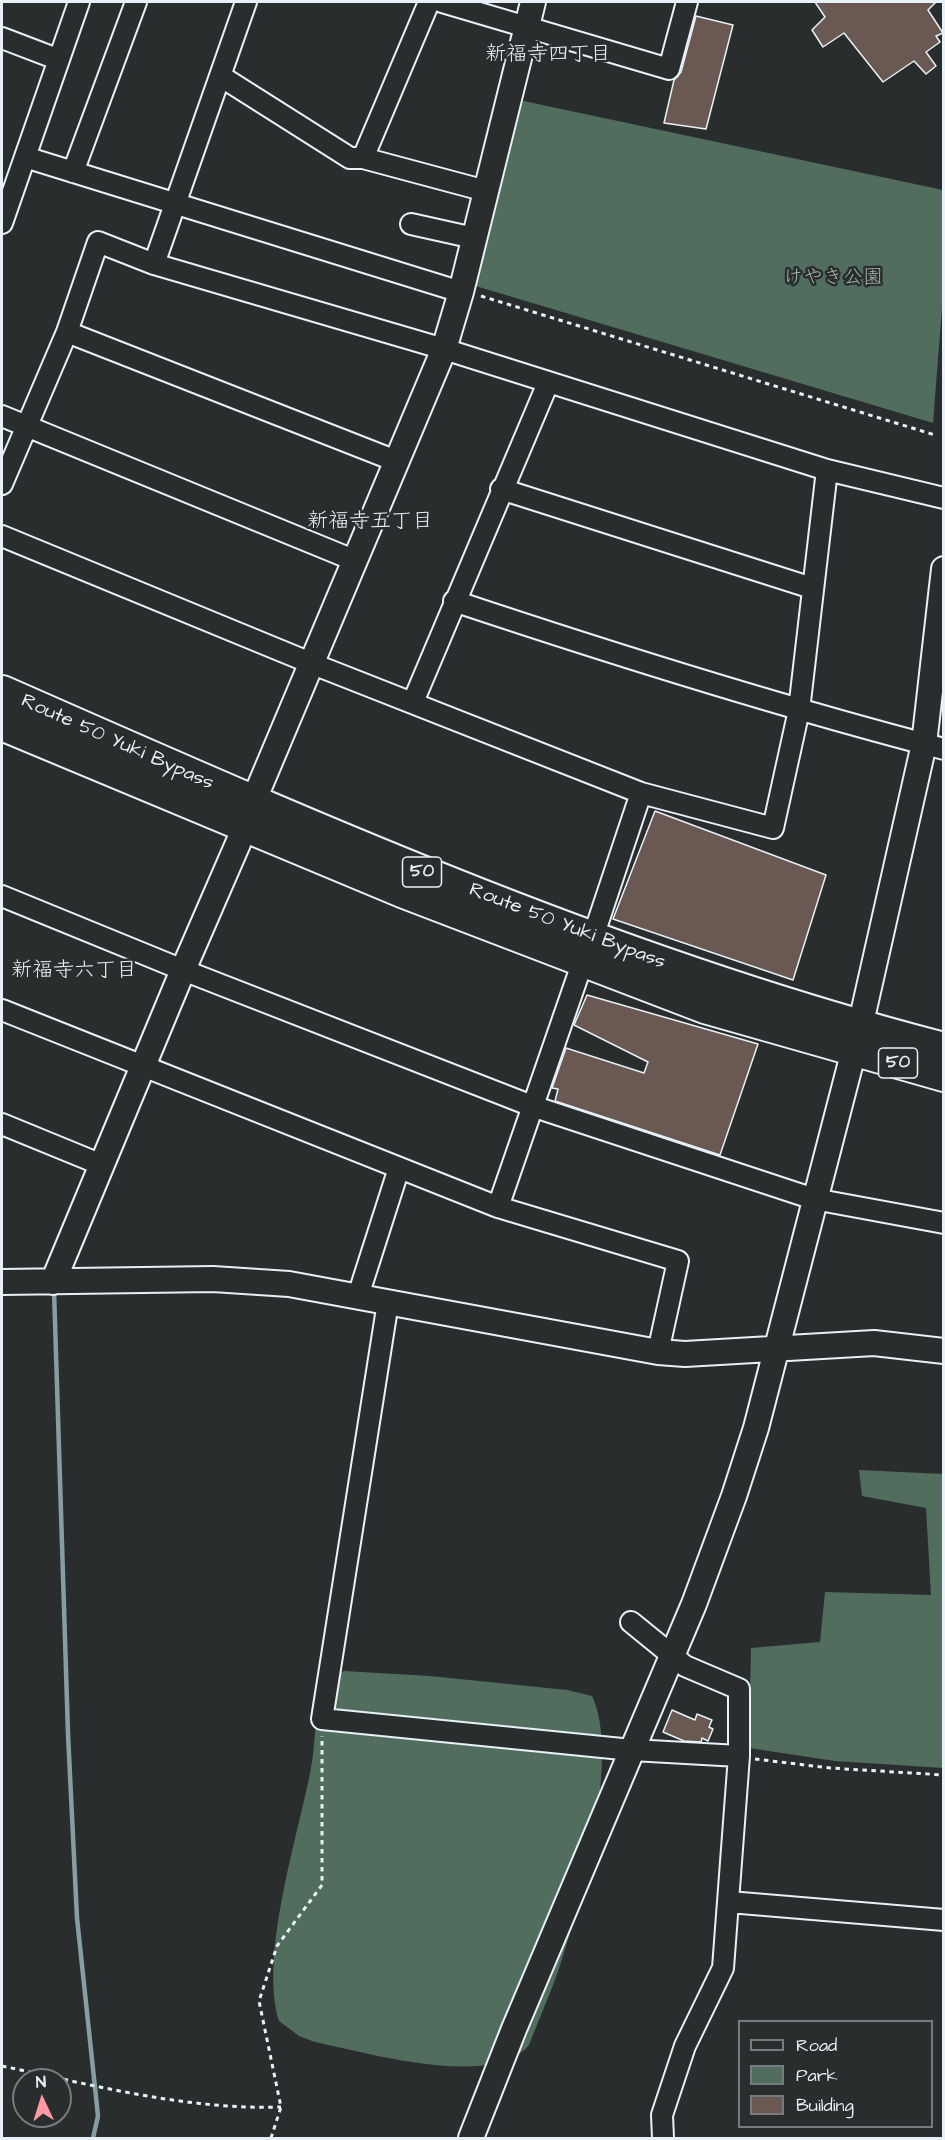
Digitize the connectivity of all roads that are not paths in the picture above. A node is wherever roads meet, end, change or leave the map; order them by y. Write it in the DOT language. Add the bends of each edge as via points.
graph roads {
  1 [pos="79,2"];
  2 [pos="136,2"];
  3 [pos="246,2"];
  4 [pos="429,2"];
  5 [pos="441,2"];
  6 [pos="533,2"];
  7 [pos="687,2"];
  8 [pos="527,25"];
  9 [pos="2,38"];
  10 [pos="57,59"];
  11 [pos="222,77"];
  12 [pos="25,158"];
  13 [pos="363,158"];
  14 [pos="73,172"];
  15 [pos="486,191"];
  16 [pos="176,202"];
  17 [pos="2,223"];
  18 [pos="411,224"];
  19 [pos="474,238"];
  20 [pos="154,264"];
  21 [pos="466,292"];
  22 [pos="67,332"];
  23 [pos="444,349"];
  24 [pos="548,383"];
  25 [pos="2,416"];
  26 [pos="25,426"];
  27 [pos="396,461"];
  28 [pos="827,470"];
  29 [pos="2,484"];
  30 [pos="501,489"];
  31 [pos="944,498"];
  32 [pos="2,536"];
  33 [pos="356,561"];
  34 [pos="944,569"];
  35 [pos="812,588"];
  36 [pos="454,601"];
  37 [pos="313,664"];
  38 [pos="2,693"];
  39 [pos="413,702"];
  40 [pos="799,710"];
  41 [pos="2,724"];
  42 [pos="934,746"];
  43 [pos="641,793"];
  44 [pos="250,814"];
  45 [pos="2,896"];
  46 [pos="588,949"];
  47 [pos="183,970"];
  48 [pos="2,1010"];
  49 [pos="856,1039"];
  50 [pos="944,1049"];
  51 [pos="142,1066"];
  52 [pos="944,1075"];
  53 [pos="532,1106"];
  54 [pos="2,1124"];
  55 [pos="102,1166"];
  56 [pos="399,1168"];
  57 [pos="814,1199"];
  58 [pos="498,1208"];
  59 [pos="944,1223"];
  60 [pos="2,1282"];
  61 [pos="53,1282"];
  62 [pos="358,1296"];
  63 [pos="388,1302"];
  64 [pos="776,1348"];
  65 [pos="944,1351"];
  66 [pos="658,1352"];
  67 [pos="631,1622"];
  68 [pos="672,1655"];
  69 [pos="632,1750"];
  70 [pos="739,1756"];
  71 [pos="729,1902"];
  72 [pos="944,1920"];
  73 [pos="471,2139"];
  74 [pos="663,2139"];
  1 -- 10 [label="street"];
  2 -- 14 [label="street"];
  3 -- 11 [label="street"];
  4 -- 13 [label="street"];
  5 -- 8 [label="street"];
  6 -- 8 [label="street"];
  7 -- 8 [label="street" via="669,69"];
  8 -- 15 [label="street"];
  9 -- 10 [label="street"];
  10 -- 12 [label="street"];
  11 -- 13 [label="street" via="350,158"];
  11 -- 16 [label="street"];
  12 -- 14 [label="street"];
  12 -- 17 [label="street"];
  13 -- 15 [label="street"];
  14 -- 16 [label="street"];
  15 -- 19 [label="street"];
  16 -- 20 [label="street"];
  16 -- 21 [label="street"];
  18 -- 19 [label="street"];
  19 -- 21 [label="street"];
  20 -- 22 [label="street" via="98,242"];
  20 -- 23 [label="street"];
  21 -- 23 [label="street"];
  22 -- 26 [label="street"];
  22 -- 27 [label="street"];
  23 -- 24 [label="street"];
  23 -- 27 [label="street"];
  24 -- 28 [label="street"];
  24 -- 30 [label="street"];
  25 -- 26 [label="street"];
  26 -- 29 [label="street"];
  26 -- 33 [label="street"];
  27 -- 33 [label="street"];
  28 -- 31 [label="street"];
  28 -- 35 [label="street"];
  30 -- 35 [label="street"];
  30 -- 36 [label="street"];
  32 -- 37 [label="street"];
  33 -- 37 [label="street"];
  34 -- 42 [label="street"];
  35 -- 40 [label="street"];
  36 -- 39 [label="street"];
  36 -- 40 [label="street"];
  37 -- 39 [label="street"];
  37 -- 44 [label="street"];
  38 -- 44 [label="highway, Route 50 Yuki Bypass / 50"];
  39 -- 43 [label="street"];
  40 -- 42 [label="street"];
  40 -- 43 [label="street" via="773,828"];
  41 -- 44 [label="highway, Route 50 Yuki Bypass / 50"];
  42 -- 49 [label="street"];
  43 -- 46 [label="street"];
  44 -- 46 [label="highway, Route 50 Yuki Bypass / 50" via="384,857"];
  44 -- 47 [label="street"];
  45 -- 47 [label="street"];
  46 -- 49 [label="highway, Route 50 Yuki Bypass / 50" via="717,983"];
  46 -- 53 [label="street"];
  47 -- 51 [label="street"];
  47 -- 53 [label="street"];
  48 -- 51 [label="street"];
  49 -- 50 [label="highway, Route 50 Yuki Bypass / 50"];
  49 -- 52 [label="highway, Route 50 Yuki Bypass / 50"];
  49 -- 57 [label="street"];
  51 -- 55 [label="street"];
  51 -- 56 [label="street"];
  53 -- 57 [label="street"];
  53 -- 58 [label="street"];
  54 -- 55 [label="street"];
  55 -- 61 [label="street"];
  56 -- 58 [label="street"];
  56 -- 62 [label="street"];
  57 -- 59 [label="street"];
  57 -- 64 [label="street"];
  58 -- 66 [label="street" via="678,1261"];
  60 -- 61 [label="street"];
  61 -- 62 [label="street" via="254,1280"];
  62 -- 63 [label="street"];
  63 -- 66 [label="street"];
  63 -- 69 [label="street" via="322,1719"];
  64 -- 65 [label="street" via="874,1343"];
  64 -- 66 [label="street" via="715,1354"];
  64 -- 68 [label="street" via="734,1496"];
  67 -- 68 [label="street"];
  68 -- 69 [label="street"];
  68 -- 70 [label="street" via="685,1666 739,1689"];
  69 -- 70 [label="street"];
  69 -- 73 [label="street"];
  70 -- 71 [label="street"];
  71 -- 72 [label="street"];
  71 -- 74 [label="street" via="723,1968 685,2046 662,2115"];
}
